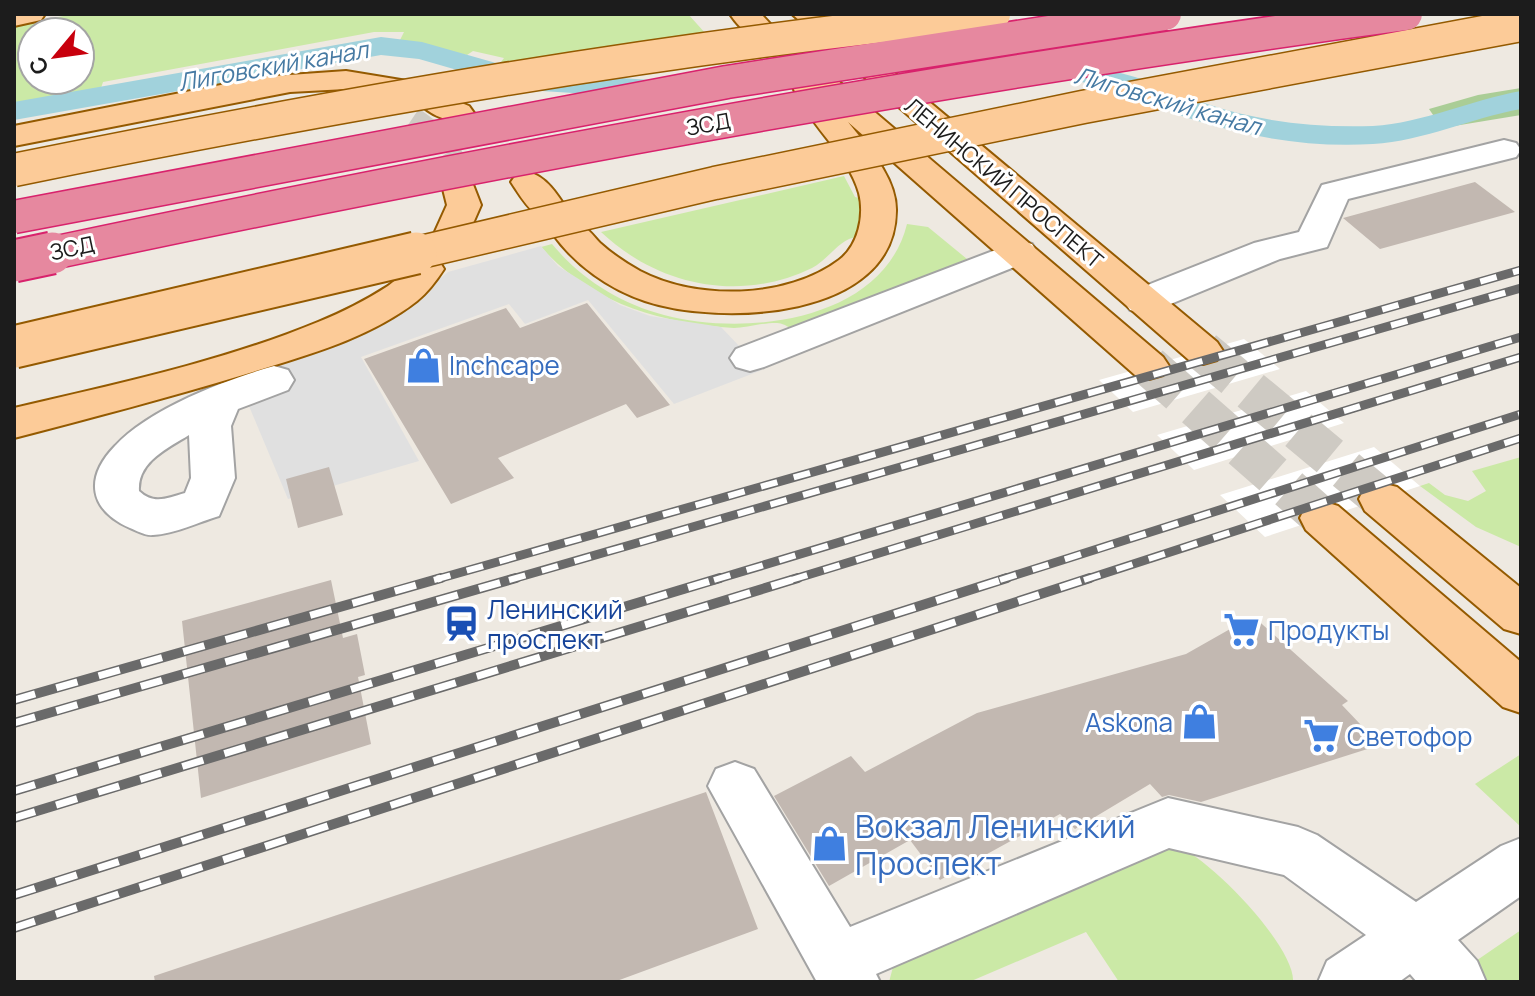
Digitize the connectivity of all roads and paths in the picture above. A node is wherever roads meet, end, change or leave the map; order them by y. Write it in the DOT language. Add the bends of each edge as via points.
graph roads {
  1 [pos="31,14"];
  2 [pos="806,14"];
  3 [pos="994,14"];
  4 [pos="1165,14"];
  5 [pos="1406,14"];
  6 [pos="14,17"];
  7 [pos="1521,25"];
  8 [pos="342,99"];
  9 [pos="177,103"];
  10 [pos="399,107"];
  11 [pos="14,136"];
  12 [pos="1504,150"];
  13 [pos="14,170"];
  14 [pos="528,182"];
  15 [pos="460,189"];
  16 [pos="14,217"];
  17 [pos="451,236"];
  18 [pos="1019,252"];
  19 [pos="14,261"];
  20 [pos="426,269"];
  21 [pos="1143,301"];
  22 [pos="14,347"];
  23 [pos="1203,351"];
  24 [pos="750,358"];
  25 [pos="1149,366"];
  26 [pos="274,380"];
  27 [pos="222,400"];
  28 [pos="14,423"];
  29 [pos="1381,499"];
  30 [pos="1322,518"];
  31 [pos="1521,615"];
  32 [pos="1521,692"];
  33 [pos="735,786"];
  34 [pos="1521,864"];
  35 [pos="1415,936"];
  36 [pos="844,972"];
  37 [pos="1348,982"];
  38 [pos="1456,982"];
  1 -- 6 [label="main road"];
  2 -- 21 [label="main road, ЛЕНИНСКИЙ ПРОСПЕКТ"];
  3 -- 13 [label="main road, bridge" via="575,68 347,105"];
  4 -- 16 [label="highway, ЗСД, bridge" via="727,82"];
  5 -- 19 [label="highway, ЗСД, bridge" via="684,128"];
  7 -- 22 [label="main road, bridge" via="715,183"];
  8 -- 9 [label="main road" via="299,96"];
  9 -- 10 [label="main road" via="259,86 377,82"];
  9 -- 11 [label="main road"];
  12 -- 21 [label="lane" via="1334,192 1314,239 1267,251"];
  14 -- 18 [label="main road, ЛЕНИНСКИЙ ПРОСПЕКТ" via="619,277 662,294 703,302 773,301 806,292 859,262 872,243 879,209 870,179 813,96 797,62"];
  15 -- 17 [label="main road" via="464,205"];
  18 -- 24 [label="lane"];
  18 -- 25 [label="main road, ЛЕНИНСКИЙ ПРОСПЕКТ"];
  20 -- 28 [label="main road" via="405,292 358,320 303,343"];
  21 -- 23 [label="main road, ЛЕНИНСКИЙ ПРОСПЕКТ"];
  26 -- 27 [label="lane"];
  29 -- 31 [label="main road"];
  30 -- 32 [label="main road"];
  33 -- 36 [label="lane"];
  34 -- 35 [label="lane"];
  35 -- 36 [label="lane" via="1298,853 1168,823"];
  35 -- 37 [label="lane"];
  35 -- 38 [label="lane"];
}
